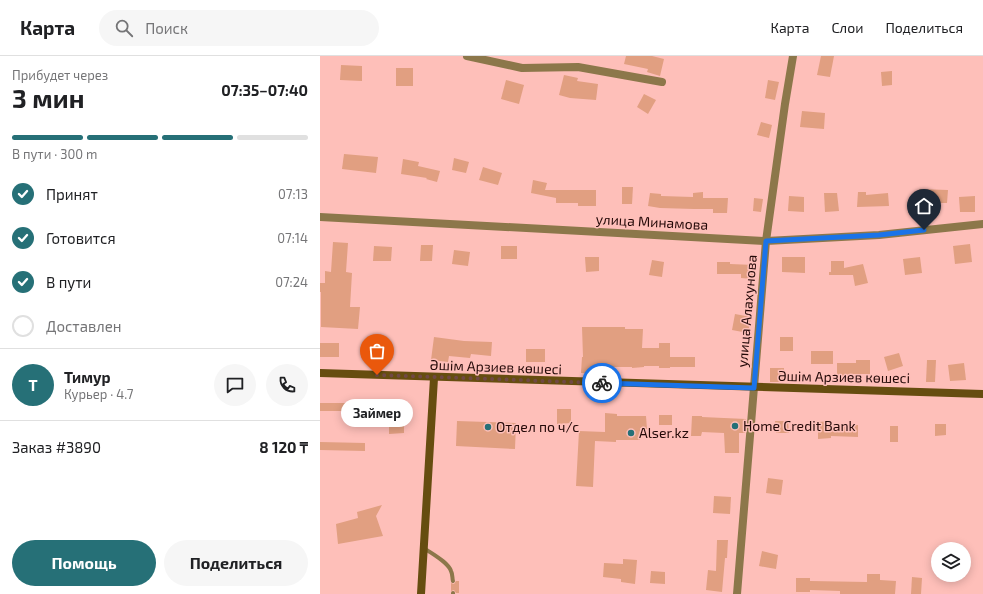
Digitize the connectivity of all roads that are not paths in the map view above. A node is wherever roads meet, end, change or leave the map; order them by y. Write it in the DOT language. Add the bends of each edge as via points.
graph roads {
  1 [pos="467,56"];
  2 [pos="793,56"];
  3 [pos="662,82"];
  4 [pos="320,217"];
  5 [pos="983,224"];
  6 [pos="766,241"];
  7 [pos="320,373"];
  8 [pos="434,378"];
  9 [pos="754,388"];
  10 [pos="983,394"];
  11 [pos="423,548"];
  12 [pos="452,581"];
  13 [pos="421,594"];
  14 [pos="737,594"];
  1 -- 3 [label="street" via="522,68 578,67"];
  2 -- 6 [label="street, улица Алахунова"];
  4 -- 6 [label="street, улица Минамова"];
  5 -- 6 [label="street, улица Минамова" via="879,235"];
  6 -- 9 [label="street, улица Алахунова"];
  7 -- 8 [label="main road, Әшім Арзиев көшесі"];
  8 -- 9 [label="main road, Әшім Арзиев көшесі"];
  8 -- 11 [label="main road"];
  9 -- 10 [label="main road, Әшім Арзиев көшесі"];
  9 -- 14 [label="street, улица Алахунова"];
  11 -- 12 [label="lane" via="449,568"];
  11 -- 13 [label="main road"];
}
